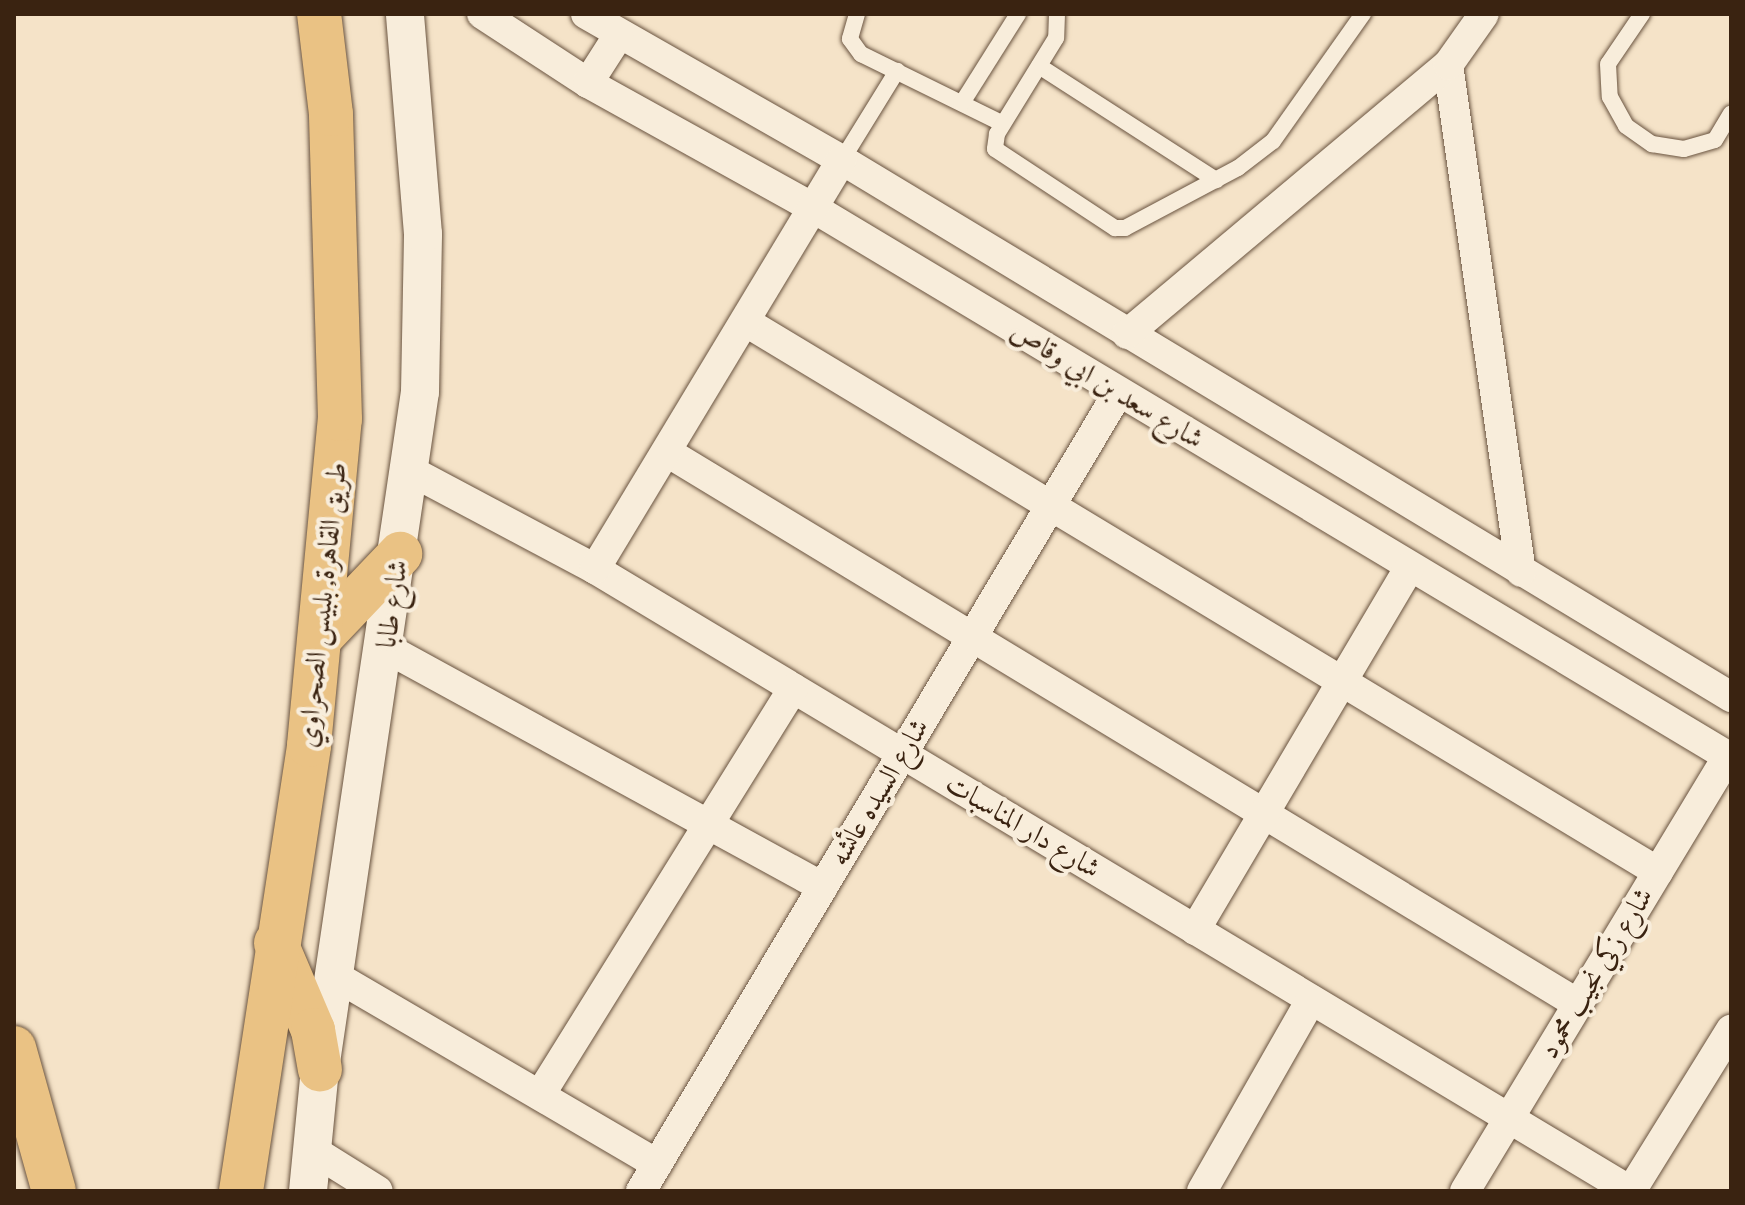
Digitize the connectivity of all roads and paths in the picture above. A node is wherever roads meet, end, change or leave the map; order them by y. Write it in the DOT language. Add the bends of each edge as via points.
graph roads {
  1 [pos="319,14"];
  2 [pos="405,14"];
  3 [pos="482,14"];
  4 [pos="586,14"];
  5 [pos="857,14"];
  6 [pos="1018,14"];
  7 [pos="1057,14"];
  8 [pos="1363,14"];
  9 [pos="1484,14"];
  10 [pos="1642,14"];
  11 [pos="618,36"];
  12 [pos="1448,65"];
  13 [pos="1039,66"];
  14 [pos="897,71"];
  15 [pos="588,83"];
  16 [pos="962,103"];
  17 [pos="1731,113"];
  18 [pos="1003,124"];
  19 [pos="842,160"];
  20 [pos="1216,180"];
  21 [pos="815,209"];
  22 [pos="746,322"];
  23 [pos="1127,334"];
  24 [pos="1118,393"];
  25 [pos="667,452"];
  26 [pos="411,471"];
  27 [pos="1050,505"];
  28 [pos="400,554"];
  29 [pos="1410,567"];
  30 [pos="595,569"];
  31 [pos="1521,572"];
  32 [pos="321,637"];
  33 [pos="972,637"];
  34 [pos="386,648"];
  35 [pos="1342,681"];
  36 [pos="793,688"];
  37 [pos="1731,697"];
  38 [pos="902,754"];
  39 [pos="1729,757"];
  40 [pos="1264,814"];
  41 [pos="708,825"];
  42 [pos="1658,872"];
  43 [pos="823,887"];
  44 [pos="1195,930"];
  45 [pos="276,942"];
  46 [pos="337,977"];
  47 [pos="1311,1000"];
  48 [pos="1578,1004"];
  49 [pos="1729,1040"];
  50 [pos="14,1048"];
  51 [pos="320,1069"];
  52 [pos="540,1095"];
  53 [pos="1509,1119"];
  54 [pos="314,1151"];
  55 [pos="651,1182"];
  56 [pos="54,1191"];
  57 [pos="241,1191"];
  58 [pos="308,1191"];
  59 [pos="378,1191"];
  60 [pos="1202,1191"];
  61 [pos="1465,1191"];
  62 [pos="1630,1191"];
  1 -- 32 [label="highway, طريق القاهرة, بلبيس الصحراوي" via="331,114 340,419"];
  2 -- 26 [label="street, شارع طابا" via="423,234 421,376"];
  3 -- 15 [label="street, شارع سعد بن ابي وقاص"];
  4 -- 11 [label="street, شارع سعد بن ابي وقاص"];
  5 -- 14 [label="lane" via="849,32 854,48"];
  6 -- 16 [label="lane"];
  7 -- 13 [label="lane" via="1056,38"];
  8 -- 20 [label="lane" via="1287,128"];
  9 -- 12 [label="street"];
  10 -- 17 [label="lane" via="1608,64 1610,97 1626,126 1652,144 1684,149 1715,140"];
  11 -- 15 [label="street"];
  11 -- 19 [label="street, شارع سعد بن ابي وقاص"];
  12 -- 23 [label="street"];
  12 -- 31 [label="street"];
  13 -- 18 [label="lane"];
  13 -- 20 [label="lane"];
  14 -- 16 [label="lane"];
  14 -- 19 [label="lane"];
  15 -- 21 [label="street, شارع سعد بن ابي وقاص"];
  16 -- 18 [label="lane"];
  18 -- 20 [label="lane" via="995,141 999,156 1115,228 1143,223 1178,197"];
  19 -- 21 [label="street"];
  19 -- 23 [label="street, شارع سعد بن ابي وقاص"];
  21 -- 22 [label="street"];
  21 -- 24 [label="street, شارع سعد بن ابي وقاص"];
  22 -- 25 [label="street"];
  22 -- 27 [label="street"];
  23 -- 31 [label="street, شارع سعد بن ابي وقاص"];
  24 -- 27 [label="street, شارع السيده عائشه"];
  24 -- 29 [label="street, شارع سعد بن ابي وقاص"];
  25 -- 30 [label="street"];
  25 -- 33 [label="street"];
  26 -- 28 [label="street, شارع طابا"];
  26 -- 30 [label="street, شارع دار المناسبات"];
  27 -- 33 [label="street, شارع السيده عائشه"];
  27 -- 35 [label="street"];
  28 -- 32 [label="highway"];
  28 -- 34 [label="street, شارع طابا"];
  29 -- 35 [label="street"];
  29 -- 39 [label="street, شارع سعد بن ابي وقاص"];
  30 -- 36 [label="street, شارع دار المناسبات"];
  31 -- 37 [label="street, شارع سعد بن ابي وقاص"];
  32 -- 45 [label="highway, طريق القاهرة, بلبيس الصحراوي"];
  33 -- 38 [label="street, شارع السيده عائشه"];
  33 -- 40 [label="street"];
  34 -- 41 [label="street"];
  34 -- 46 [label="street, شارع طابا"];
  35 -- 40 [label="street"];
  35 -- 42 [label="street"];
  36 -- 38 [label="street, شارع دار المناسبات"];
  36 -- 41 [label="street"];
  38 -- 43 [label="street, شارع السيده عائشه"];
  38 -- 44 [label="street, شارع دار المناسبات"];
  39 -- 42 [label="street, شارع زكي نجيب محمود"];
  40 -- 44 [label="street"];
  40 -- 48 [label="street"];
  41 -- 43 [label="street"];
  41 -- 52 [label="street"];
  42 -- 48 [label="street, شارع زكي نجيب محمود"];
  43 -- 55 [label="street, شارع السيده عائشه"];
  44 -- 47 [label="street, شارع دار المناسبات"];
  45 -- 51 [label="highway" via="313,1030"];
  45 -- 57 [label="highway, طريق القاهرة, بلبيس الصحراوي"];
  46 -- 51 [label="street, شارع طابا"];
  46 -- 52 [label="street"];
  47 -- 53 [label="street, شارع دار المناسبات"];
  47 -- 60 [label="street"];
  48 -- 53 [label="street, شارع زكي نجيب محمود"];
  49 -- 62 [label="street"];
  50 -- 56 [label="highway"];
  51 -- 54 [label="street, شارع طابا"];
  52 -- 55 [label="street"];
  53 -- 61 [label="street, شارع زكي نجيب محمود"];
  53 -- 62 [label="street, شارع دار المناسبات"];
  54 -- 58 [label="street, شارع طابا"];
  54 -- 59 [label="street"];
}
